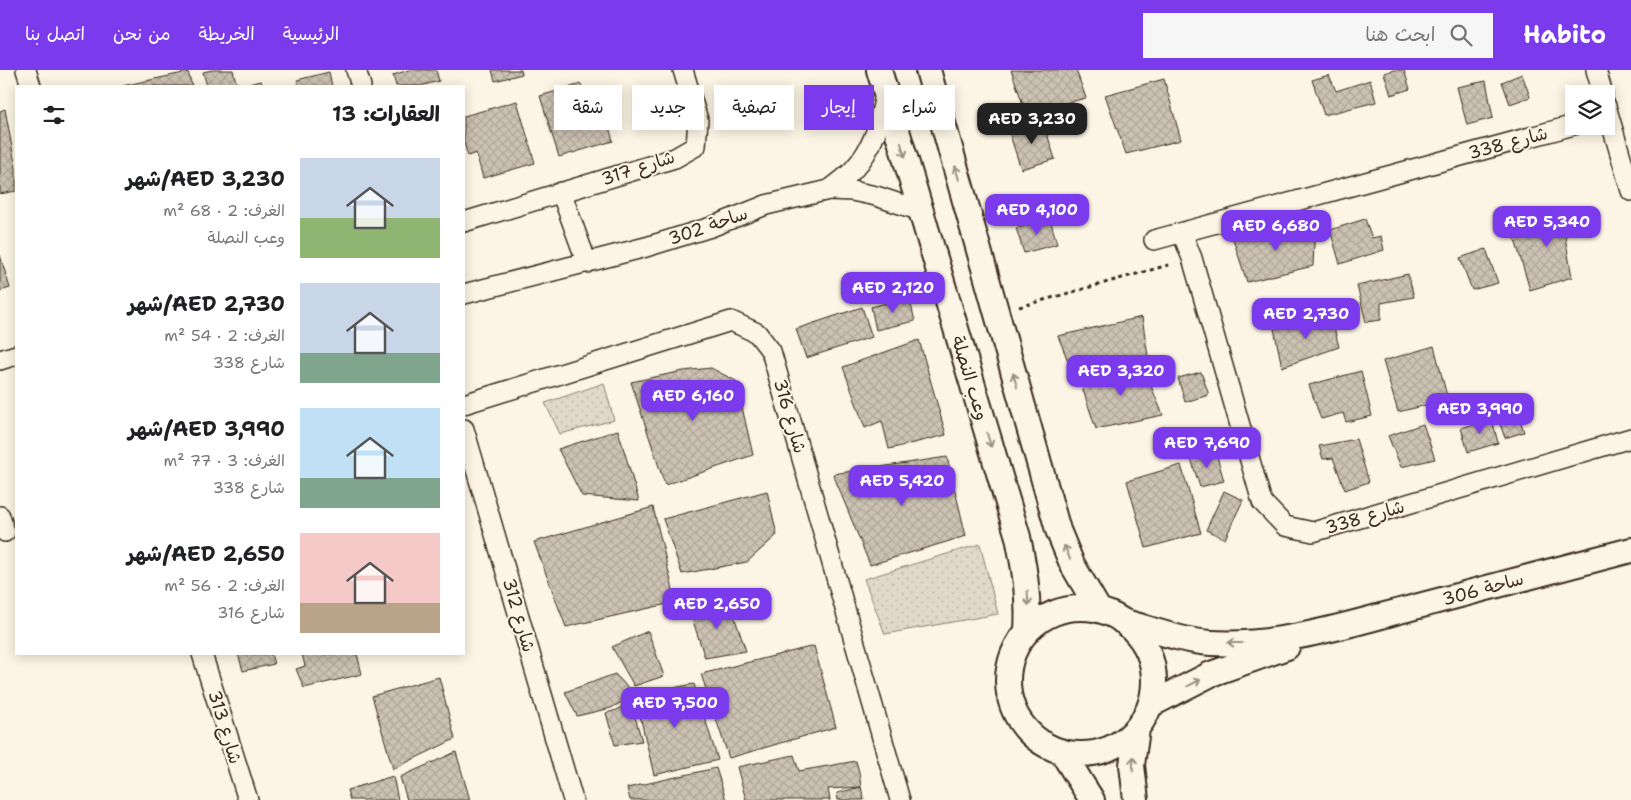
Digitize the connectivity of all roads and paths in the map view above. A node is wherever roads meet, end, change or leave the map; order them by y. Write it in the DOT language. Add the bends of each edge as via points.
graph roads {
  1 [pos="26,70"];
  2 [pos="356,70"];
  3 [pos="683,70"];
  4 [pos="879,70"];
  5 [pos="928,70"];
  6 [pos="1596,70"];
  7 [pos="30,85"];
  8 [pos="361,85"];
  9 [pos="1600,85"];
  10 [pos="884,89"];
  11 [pos="884,99"];
  12 [pos="1565,127"];
  13 [pos="896,130"];
  14 [pos="1614,135"];
  15 [pos="830,190"];
  16 [pos="561,192"];
  17 [pos="1631,192"];
  18 [pos="921,210"];
  19 [pos="465,222"];
  20 [pos="1182,232"];
  21 [pos="1154,240"];
  22 [pos="1192,258"];
  23 [pos="587,263"];
  24 [pos="465,294"];
  25 [pos="996,313"];
  26 [pos="15,355"];
  27 [pos="0,360"];
  28 [pos="465,404"];
  29 [pos="465,432"];
  30 [pos="1631,438"];
  31 [pos="1631,550"];
  32 [pos="1099,610"];
  33 [pos="1122,621"];
  34 [pos="1335,628"];
  35 [pos="1027,631"];
  36 [pos="202,655"];
  37 [pos="1150,705"];
  38 [pos="1137,729"];
  39 [pos="1062,752"];
  40 [pos="248,800"];
  41 [pos="573,800"];
  42 [pos="900,800"];
  43 [pos="1092,800"];
  44 [pos="1136,800"];
  1 -- 7 [label="street"];
  2 -- 8 [label="street"];
  3 -- 16 [label="street, شارع 317" via="698,120 696,146 675,158"];
  4 -- 10 [label="street, وعب النصلة"];
  25 -- 5 [label="street, one-way"];
  6 -- 9 [label="street"];
  11 -- 15 [label="street, ساحة 302" via="880,122 870,148 853,171"];
  12 -- 20 [label="street, شارع 338"];
  13 -- 18 [label="street, وعب النصلة, one-way"];
  14 -- 17 [label="street"];
  15 -- 18 [label="street, ساحة 302" via="876,196"];
  15 -- 23 [label="street, ساحة 302" via="766,205 711,227"];
  16 -- 19 [label="street"];
  16 -- 23 [label="street"];
  18 -- 35 [label="street, وعب النصلة, one-way" via="1018,537 1029,601"];
  20 -- 21 [label="street, شارع 338"];
  20 -- 22 [label="street, شارع 338"];
  22 -- 25 [label="path"];
  22 -- 30 [label="street, شارع 338" via="1262,502 1286,526 1313,532"];
  23 -- 24 [label="street, ساحة 302"];
  32 -- 25 [label="street, one-way" via="1072,564 1058,530"];
  26 -- 27 [label="street"];
  28 -- 42 [label="street, شارع 316" via="731,321 757,333 772,351"];
  29 -- 41 [label="street, شارع 312"];
  31 -- 34 [label="street, ساحة 306"];
  32 -- 33 [label="street"];
  32 -- 35 [label="street" via="1073,608 1048,616"];
  34 -- 33 [label="street, ساحة 306, one-way" via="1278,640 1209,643"];
  33 -- 37 [label="street" via="1139,638 1150,658 1154,682"];
  37 -- 34 [label="street, ساحة 306, one-way" via="1211,674"];
  35 -- 39 [label="street" via="1013,652 1007,676 1010,701 1021,724 1038,741"];
  36 -- 40 [label="street, شارع 313"];
  37 -- 38 [label="street"];
  38 -- 39 [label="street" via="1102,751"];
  44 -- 38 [label="street, one-way" via="1132,765"];
  39 -- 43 [label="street"];
}
